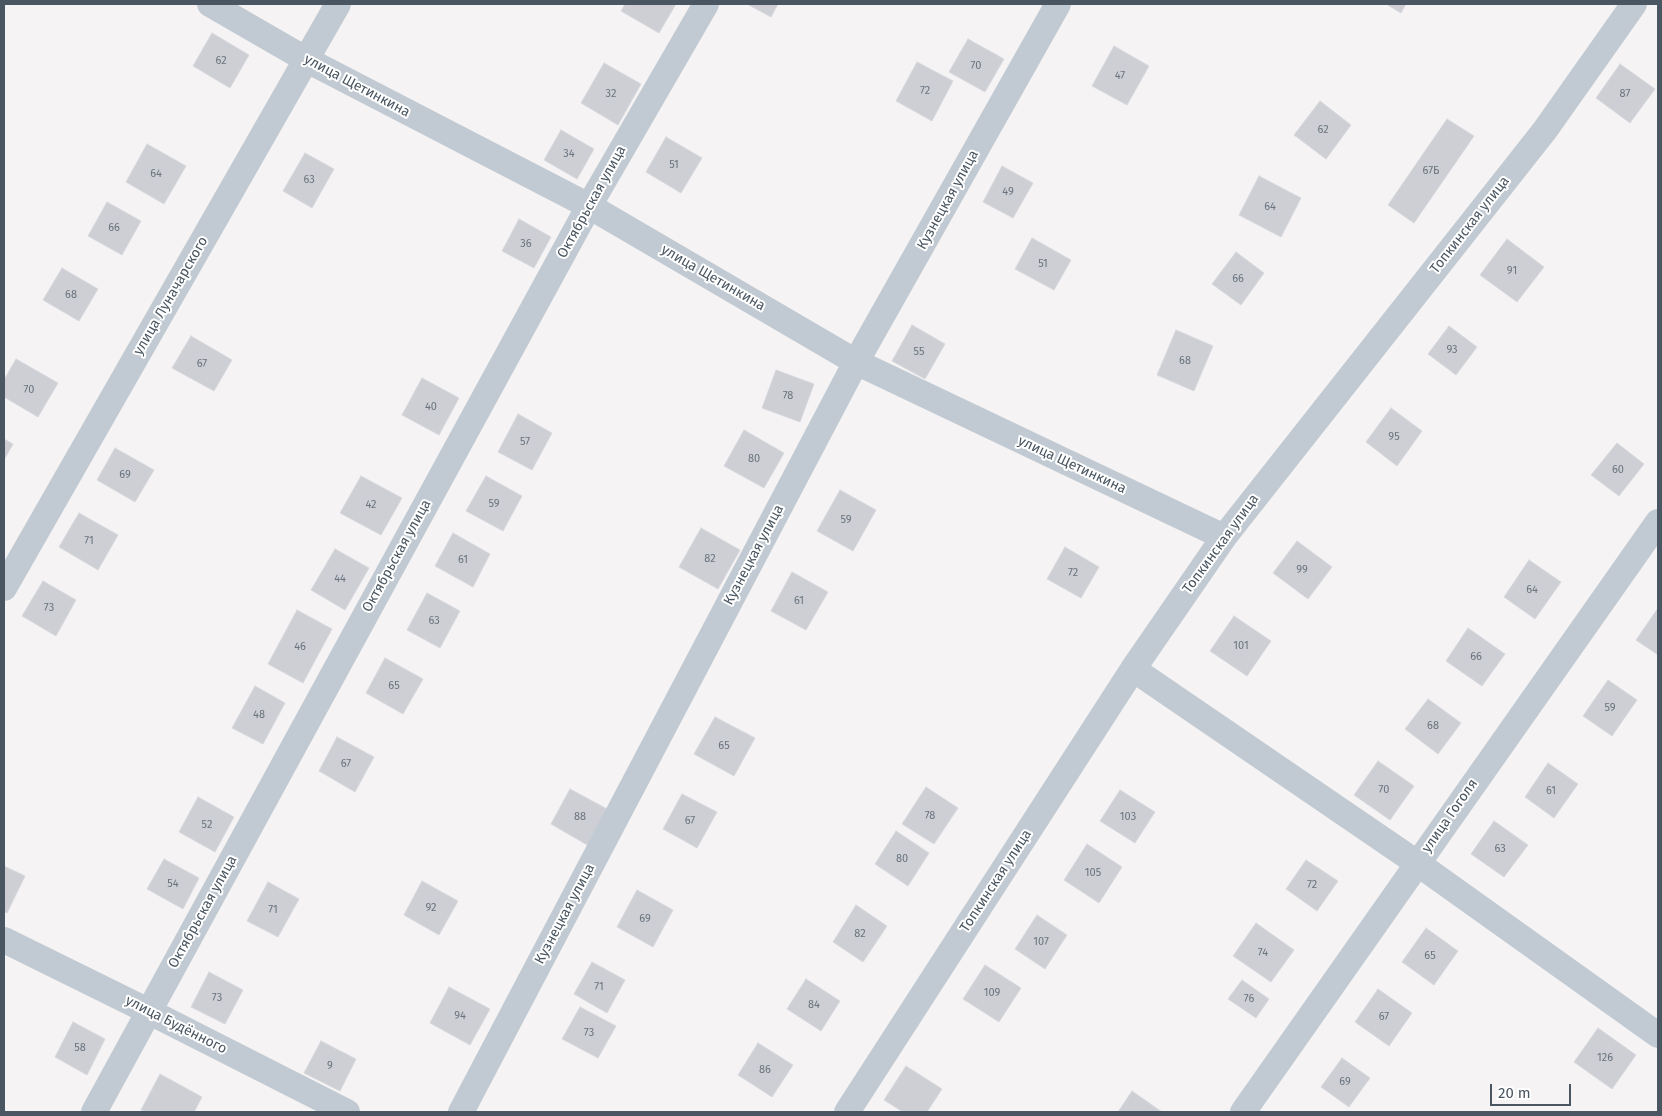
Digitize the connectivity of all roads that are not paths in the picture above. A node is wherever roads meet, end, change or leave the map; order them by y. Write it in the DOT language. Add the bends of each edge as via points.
graph roads {
  1 [pos="210,4"];
  2 [pos="338,4"];
  3 [pos="706,4"];
  4 [pos="1058,4"];
  5 [pos="1634,4"];
  6 [pos="307,60"];
  7 [pos="589,206"];
  8 [pos="856,362"];
  9 [pos="1658,522"];
  10 [pos="1224,537"];
  11 [pos="4,588"];
  12 [pos="1133,669"];
  13 [pos="1417,863"];
  14 [pos="4,940"];
  15 [pos="148,1011"];
  16 [pos="1658,1036"];
  17 [pos="94,1112"];
  18 [pos="347,1112"];
  19 [pos="461,1112"];
  20 [pos="847,1112"];
  21 [pos="1243,1112"];
  1 -- 6 [label="street, улица Щетинкина"];
  2 -- 6 [label="street, улица Луначарского"];
  3 -- 7 [label="street, Октябрьская улица"];
  4 -- 8 [label="street, Кузнецкая улица"];
  5 -- 10 [label="street, Топкинская улица" via="1545,130"];
  6 -- 7 [label="street, улица Щетинкина"];
  6 -- 11 [label="street, улица Луначарского"];
  7 -- 8 [label="street, улица Щетинкина"];
  7 -- 15 [label="street, Октябрьская улица"];
  8 -- 10 [label="street, улица Щетинкина"];
  8 -- 19 [label="street, Кузнецкая улица"];
  9 -- 13 [label="street, улица Гоголя"];
  10 -- 12 [label="street, Топкинская улица"];
  12 -- 13 [label="street"];
  12 -- 20 [label="street, Топкинская улица"];
  13 -- 16 [label="street"];
  13 -- 21 [label="street, улица Гоголя"];
  14 -- 15 [label="street, улица Будённого"];
  15 -- 17 [label="street, Октябрьская улица"];
  15 -- 18 [label="street, улица Будённого"];
}
